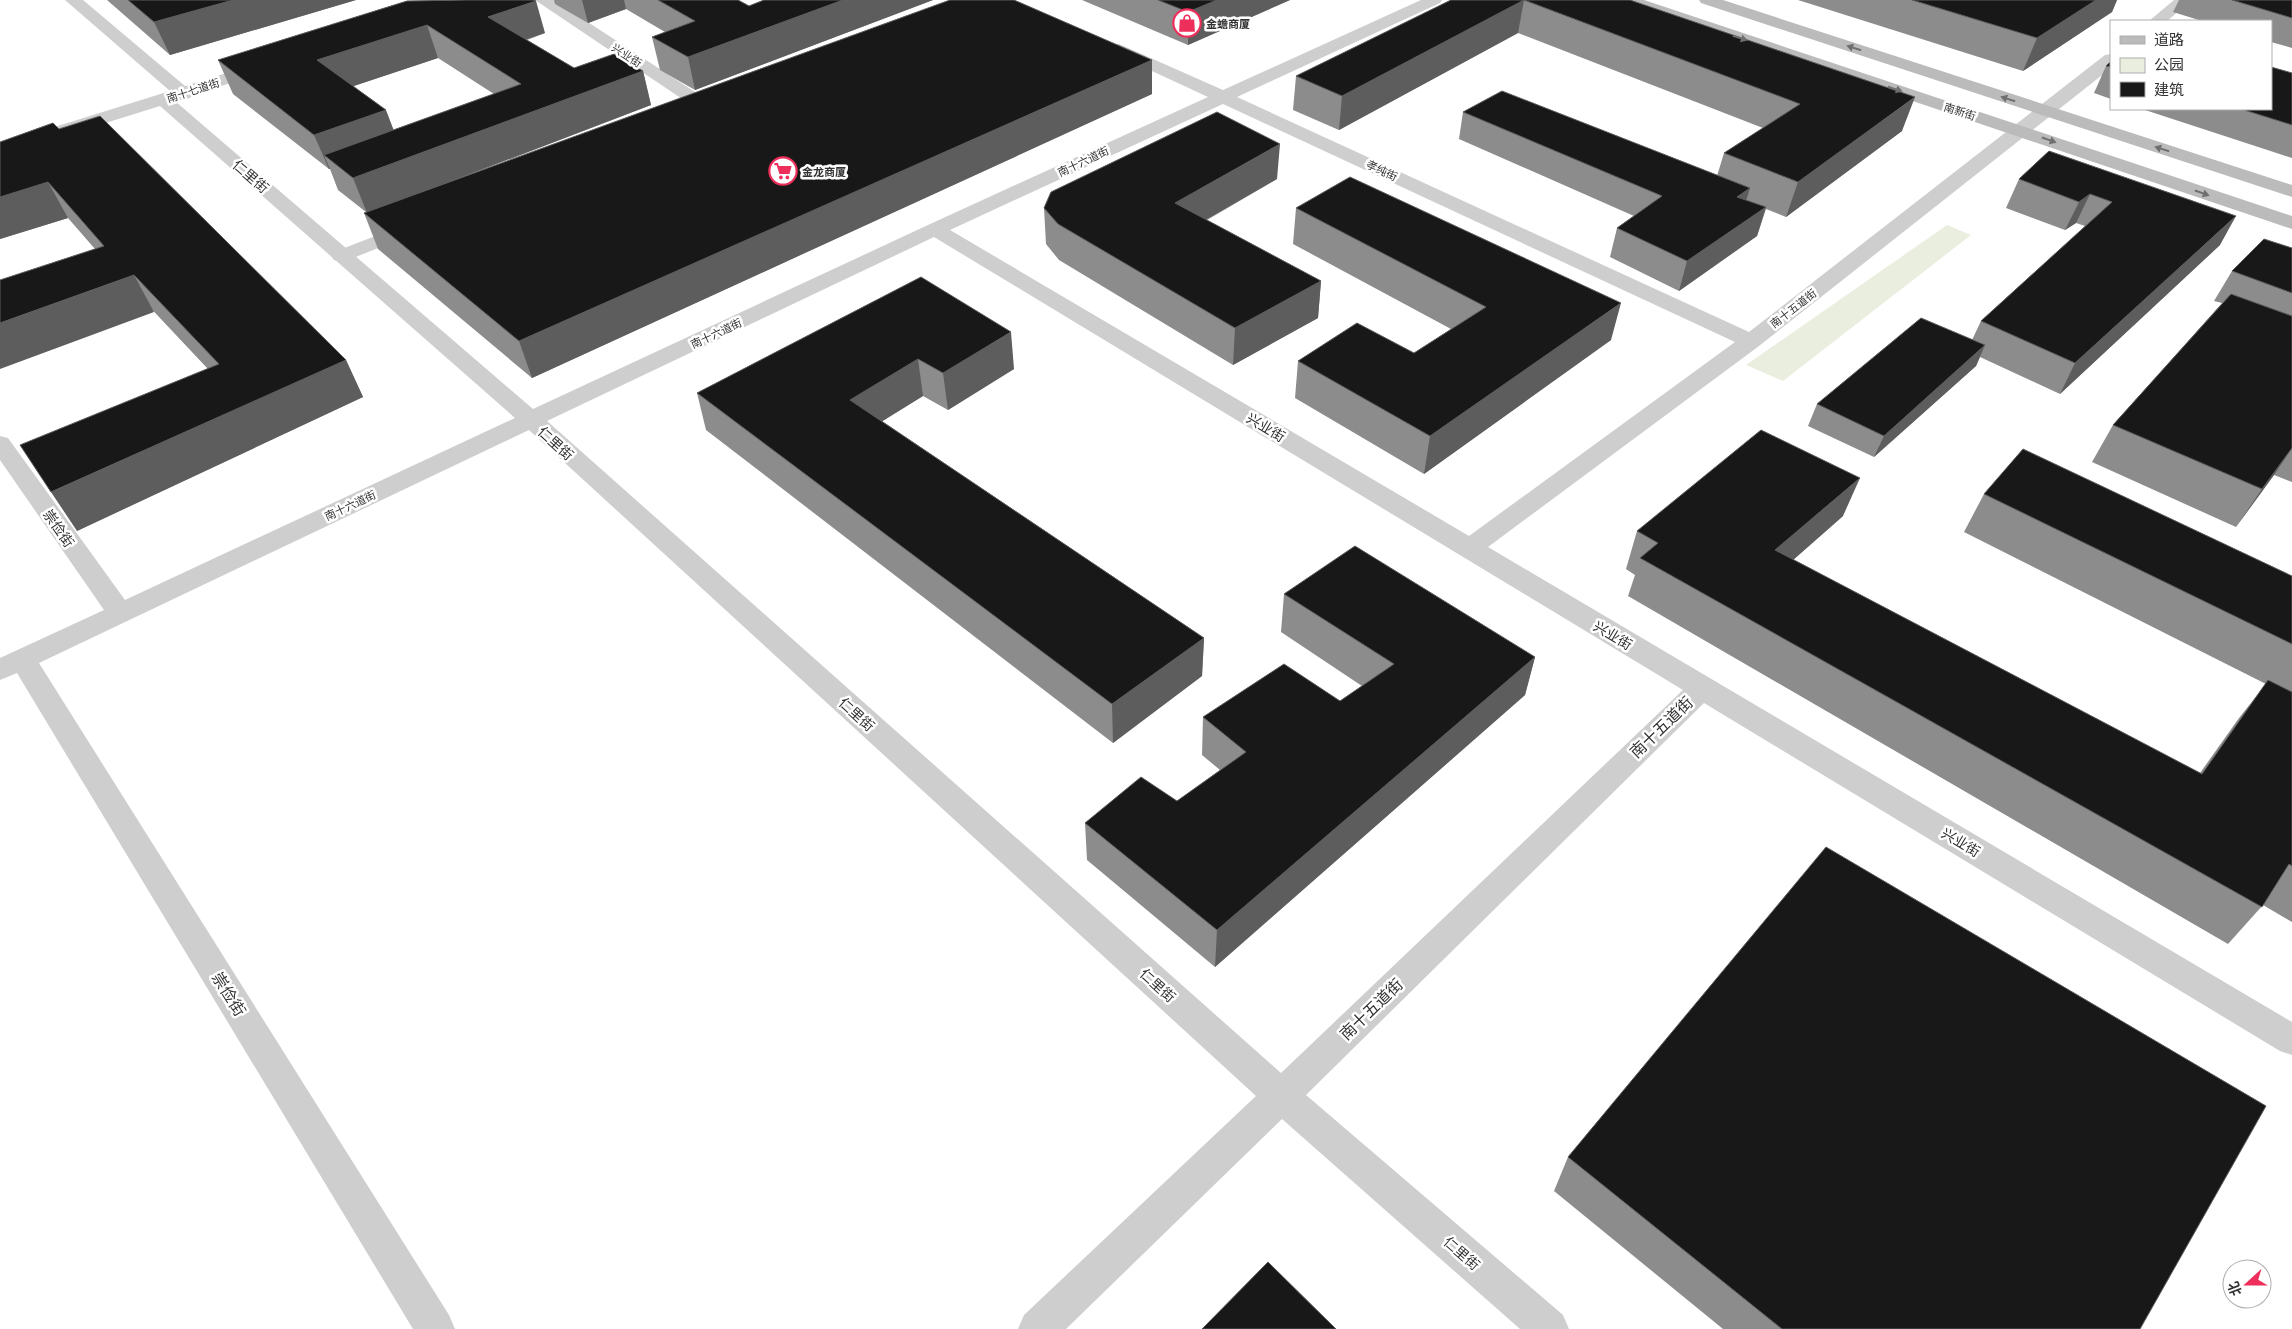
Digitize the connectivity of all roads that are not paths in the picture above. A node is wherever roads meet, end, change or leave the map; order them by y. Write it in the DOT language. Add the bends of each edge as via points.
graph roads {
  1 [pos="73,0"];
  2 [pos="543,0"];
  3 [pos="1434,0"];
  4 [pos="1628,0"];
  5 [pos="1707,0"];
  6 [pos="2184,0"];
  7 [pos="2158,20"];
  8 [pos="1100,40"];
  9 [pos="2110,60"];
  10 [pos="276,64"];
  11 [pos="174,97"];
  12 [pos="1223,97"];
  13 [pos="730,103"];
  14 [pos="712,110"];
  15 [pos="2046,111"];
  16 [pos="693,118"];
  17 [pos="2021,131"];
  18 [pos="0,150"];
  19 [pos="2292,191"];
  20 [pos="424,223"];
  21 [pos="2292,223"];
  22 [pos="935,230"];
  23 [pos="341,256"];
  24 [pos="1751,341"];
  25 [pos="532,420"];
  26 [pos="0,443"];
  27 [pos="1469,549"];
  28 [pos="119,612"];
  29 [pos="11,665"];
  30 [pos="1702,688"];
  31 [pos="2292,1040"];
  32 [pos="1281,1096"];
  33 [pos="435,1329"];
  34 [pos="1038,1329"];
  35 [pos="1549,1329"];
  1 -- 11 [label="street, 仁里街"];
  2 -- 14 [label="street, 兴业街"];
  3 -- 12 [label="street, 南十六道街"];
  4 -- 17 [label="main road, 南新街, one-way"];
  15 -- 5 [label="main road, 南新街, one-way"];
  6 -- 7 [label="street"];
  8 -- 12 [label="street, 孝纯街"];
  9 -- 15 [label="street, 南十五道街"];
  10 -- 11 [label="street, 南十七道街"];
  11 -- 18 [label="street, 南十七道街"];
  11 -- 23 [label="street, 仁里街"];
  12 -- 22 [label="street, 南十六道街"];
  12 -- 24 [label="street, 孝纯街"];
  13 -- 14 [label="street"];
  14 -- 16 [label="street"];
  15 -- 17 [label="street, 南十五道街"];
  19 -- 15 [label="main road, 南新街, one-way"];
  17 -- 21 [label="main road, 南新街, one-way"];
  17 -- 24 [label="street, 南十五道街"];
  20 -- 23 [label="street"];
  22 -- 25 [label="street, 南十六道街"];
  22 -- 27 [label="street, 兴业街"];
  23 -- 25 [label="street, 仁里街"];
  24 -- 27 [label="street, 南十五道街"];
  25 -- 28 [label="street, 南十六道街"];
  25 -- 32 [label="street, 仁里街"];
  26 -- 28 [label="street, 崇俭街"];
  27 -- 30 [label="street, 兴业街"];
  28 -- 29 [label="street, 南十六道街"];
  29 -- 33 [label="street, 崇俭街"];
  30 -- 31 [label="street, 兴业街"];
  30 -- 32 [label="street, 南十五道街"];
  32 -- 34 [label="street, 南十五道街"];
  32 -- 35 [label="street, 仁里街"];
}
